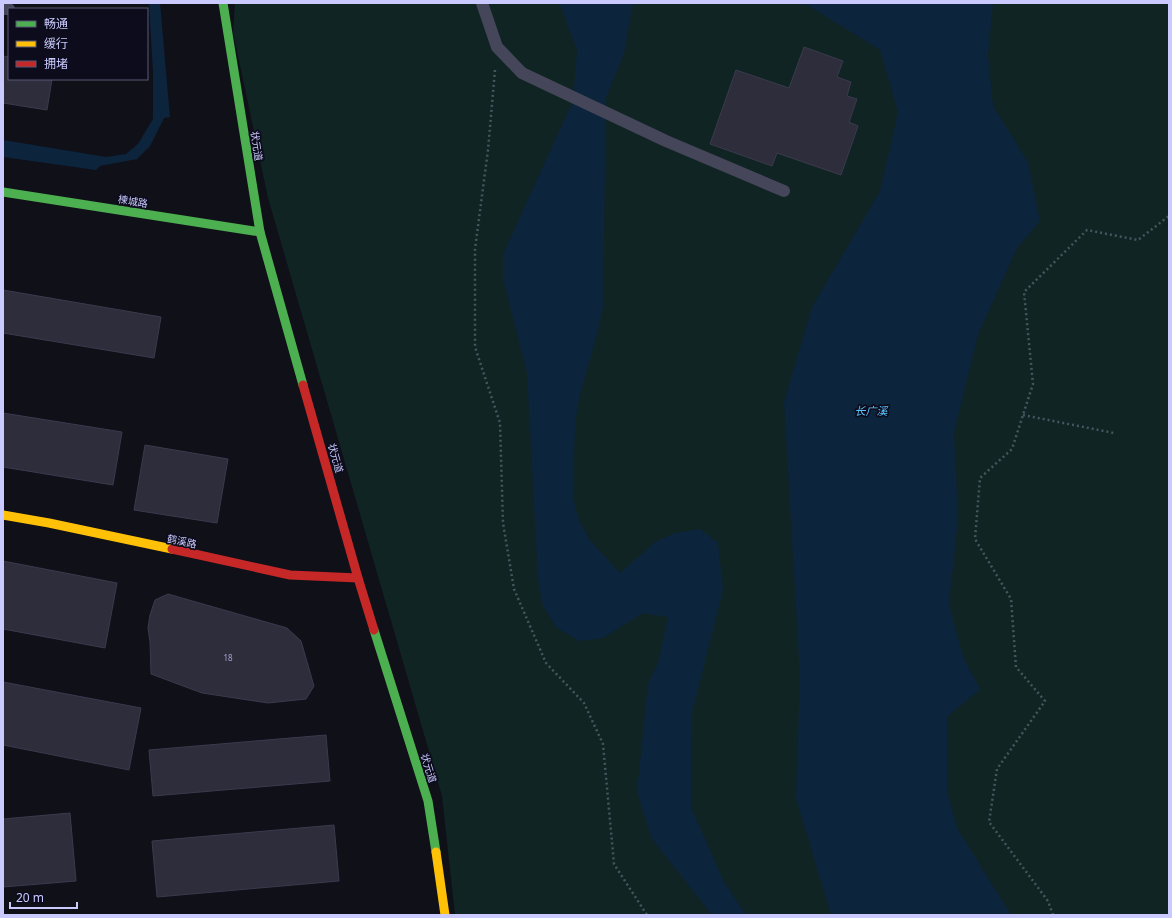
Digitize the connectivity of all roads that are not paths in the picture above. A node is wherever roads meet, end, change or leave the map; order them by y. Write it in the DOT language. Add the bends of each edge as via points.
graph roads {
  1 [pos="223,3"];
  2 [pos="482,3"];
  3 [pos="784,191"];
  4 [pos="3,192"];
  5 [pos="260,232"];
  6 [pos="3,514"];
  7 [pos="358,578"];
  8 [pos="445,915"];
  1 -- 5 [label="street, 状元道"];
  2 -- 3 [label="lane" via="496,47 522,73 666,141"];
  4 -- 5 [label="street, 楝城路"];
  5 -- 7 [label="street, 状元道"];
  6 -- 7 [label="street, 鹤溪路" via="290,575"];
  7 -- 8 [label="street, 状元道" via="428,801"];
}
